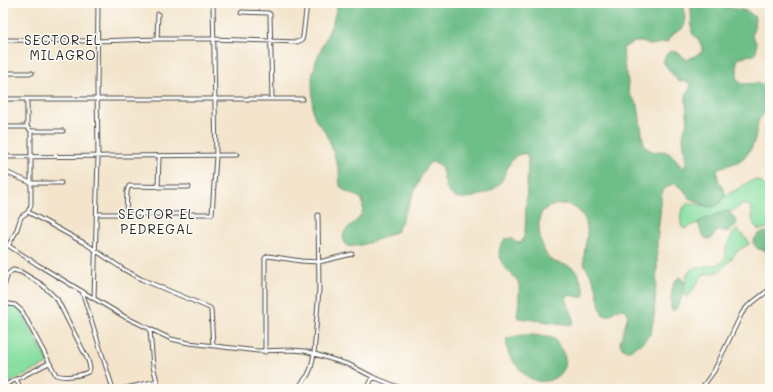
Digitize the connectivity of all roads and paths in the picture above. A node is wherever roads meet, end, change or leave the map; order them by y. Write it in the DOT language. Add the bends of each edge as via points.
graph roads {
  1 [pos="98,3"];
  2 [pos="213,3"];
  3 [pos="307,3"];
  4 [pos="241,12"];
  5 [pos="158,14"];
  6 [pos="157,39"];
  7 [pos="213,39"];
  8 [pos="3,40"];
  9 [pos="97,41"];
  10 [pos="271,42"];
  11 [pos="3,74"];
  12 [pos="32,74"];
  13 [pos="98,99"];
  14 [pos="215,99"];
  15 [pos="272,99"];
  16 [pos="302,99"];
  17 [pos="3,100"];
  18 [pos="27,100"];
  19 [pos="3,127"];
  20 [pos="27,128"];
  21 [pos="31,131"];
  22 [pos="63,131"];
  23 [pos="237,155"];
  24 [pos="159,156"];
  25 [pos="216,156"];
  26 [pos="3,157"];
  27 [pos="31,157"];
  28 [pos="98,157"];
  29 [pos="3,171"];
  30 [pos="31,182"];
  31 [pos="61,183"];
  32 [pos="158,186"];
  33 [pos="189,187"];
  34 [pos="28,212"];
  35 [pos="97,214"];
  36 [pos="126,214"];
  37 [pos="318,215"];
  38 [pos="3,242"];
  39 [pos="8,246"];
  40 [pos="96,251"];
  41 [pos="352,254"];
  42 [pos="319,262"];
  43 [pos="3,289"];
  44 [pos="770,289"];
  45 [pos="82,291"];
  46 [pos="94,299"];
  47 [pos="3,302"];
  48 [pos="150,330"];
  49 [pos="213,346"];
  50 [pos="265,352"];
  51 [pos="314,354"];
  52 [pos="49,363"];
  53 [pos="373,377"];
  54 [pos="16,380"];
  55 [pos="157,381"];
  56 [pos="3,386"];
  57 [pos="21,389"];
  58 [pos="113,389"];
  59 [pos="122,389"];
  60 [pos="159,389"];
  61 [pos="297,389"];
  62 [pos="367,389"];
  63 [pos="403,389"];
  64 [pos="701,389"];
  1 -- 9 [label="street"];
  2 -- 7 [label="street"];
  3 -- 10 [label="street" via="302,40"];
  4 -- 10 [label="street" via="268,12"];
  5 -- 6 [label="street"];
  6 -- 7 [label="street"];
  6 -- 9 [label="street"];
  7 -- 10 [label="street"];
  7 -- 14 [label="street"];
  8 -- 9 [label="street"];
  9 -- 13 [label="street"];
  10 -- 15 [label="street"];
  11 -- 12 [label="street"];
  13 -- 14 [label="street"];
  13 -- 18 [label="street"];
  13 -- 28 [label="street"];
  14 -- 15 [label="street"];
  14 -- 25 [label="street"];
  15 -- 16 [label="street"];
  17 -- 18 [label="street"];
  18 -- 20 [label="street"];
  19 -- 20 [label="street"];
  20 -- 21 [label="street"];
  21 -- 22 [label="street"];
  21 -- 27 [label="street"];
  23 -- 25 [label="street"];
  24 -- 25 [label="street"];
  24 -- 28 [label="street"];
  24 -- 32 [label="street"];
  25 -- 36 [label="street" via="212,214"];
  26 -- 27 [label="street"];
  27 -- 28 [label="street"];
  27 -- 30 [label="street"];
  28 -- 35 [label="street"];
  29 -- 30 [label="street"];
  30 -- 31 [label="street"];
  30 -- 34 [label="street"];
  32 -- 33 [label="street"];
  32 -- 36 [label="street" via="130,186 127,191"];
  34 -- 39 [label="street" via="21,217"];
  34 -- 40 [label="street"];
  35 -- 36 [label="street"];
  35 -- 40 [label="street"];
  37 -- 42 [label="street"];
  38 -- 39 [label="street"];
  39 -- 45 [label="street"];
  40 -- 46 [label="street"];
  40 -- 49 [label="street" via="141,279 210,308"];
  41 -- 42 [label="street"];
  42 -- 50 [label="street" via="268,256 265,258"];
  42 -- 51 [label="street"];
  43 -- 52 [label="street" via="8,274 13,270 21,272 50,291 62,307 90,363 90,368 82,374 60,377"];
  44 -- 64 [label="street" via="742,313 714,371"];
  45 -- 46 [label="street"];
  45 -- 58 [label="street"];
  46 -- 48 [label="street"];
  47 -- 52 [label="street" via="15,305 22,311"];
  48 -- 49 [label="street" via="176,340"];
  48 -- 55 [label="street"];
  49 -- 50 [label="street"];
  50 -- 51 [label="street" via="295,350"];
  51 -- 53 [label="street" via="350,365"];
  51 -- 61 [label="street" via="312,368"];
  52 -- 54 [label="street"];
  53 -- 62 [label="street"];
  53 -- 63 [label="street"];
  54 -- 56 [label="street"];
  54 -- 57 [label="street"];
  55 -- 59 [label="street"];
  55 -- 60 [label="street"];
}
